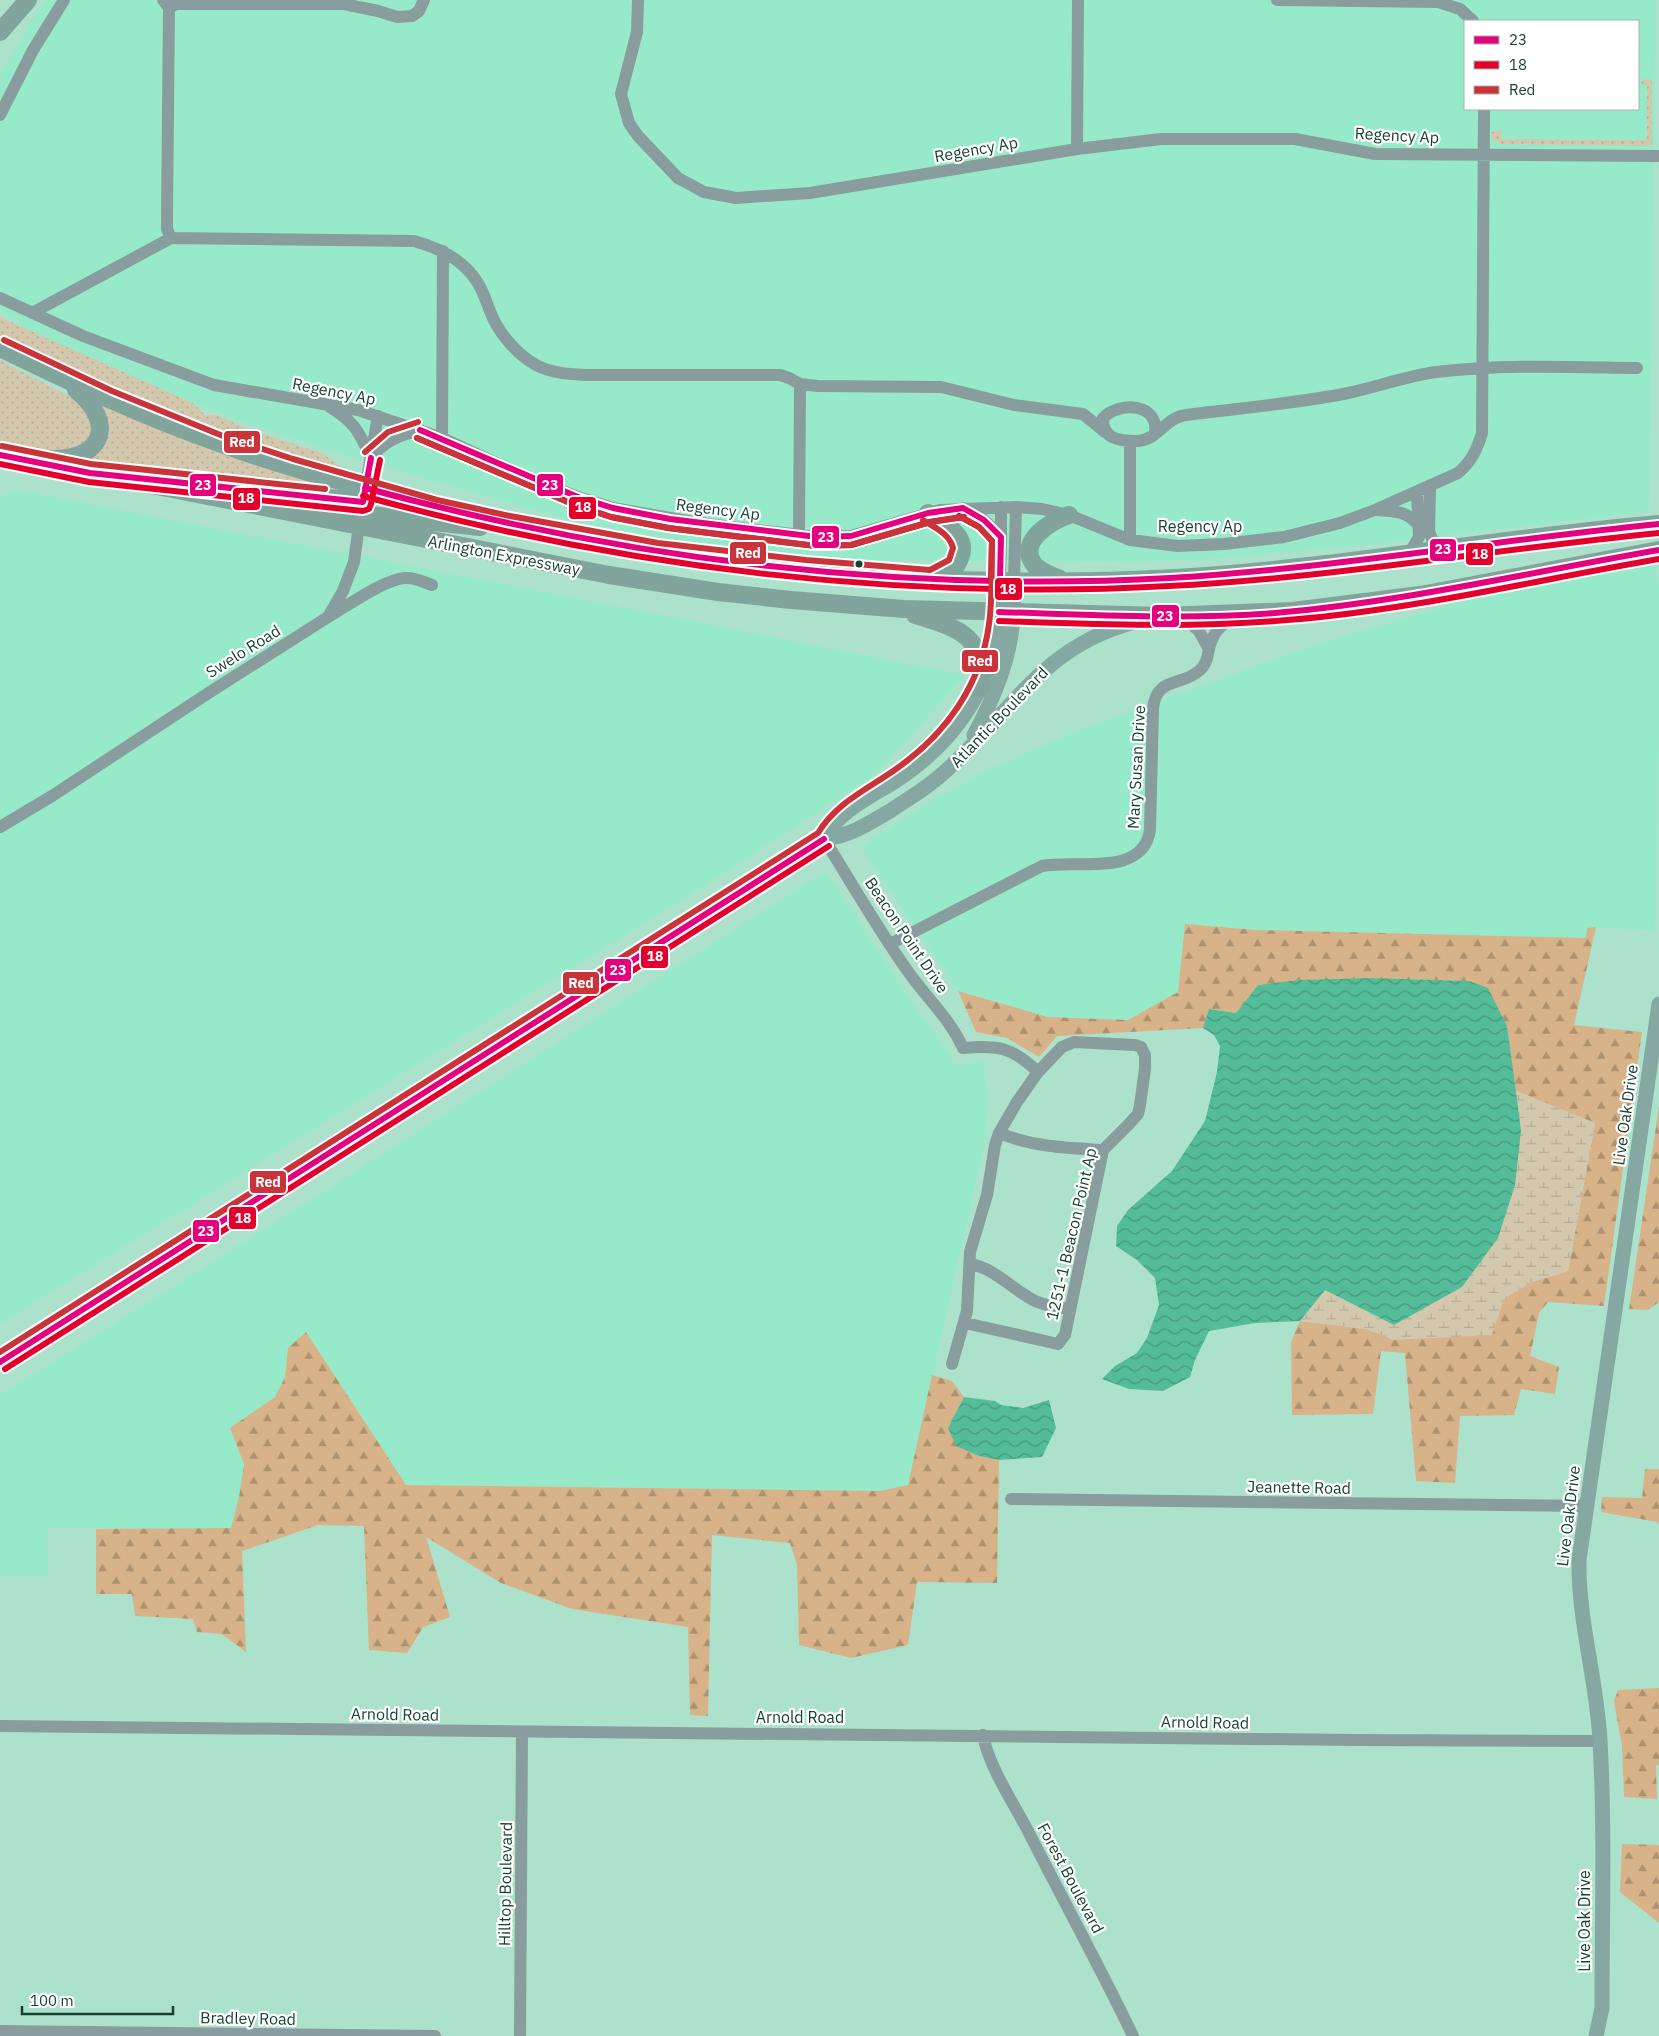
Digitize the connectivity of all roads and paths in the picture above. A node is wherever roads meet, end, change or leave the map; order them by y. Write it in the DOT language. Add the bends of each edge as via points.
graph roads {
  1 [pos="28,0"];
  2 [pos="64,0"];
  3 [pos="424,0"];
  4 [pos="638,0"];
  5 [pos="1078,0"];
  6 [pos="1277,0"];
  7 [pos="166,4"];
  8 [pos="1472,20"];
  9 [pos="0,32"];
  10 [pos="1484,110"];
  11 [pos="0,115"];
  12 [pos="1077,148"];
  13 [pos="1484,153"];
  14 [pos="1659,156"];
  15 [pos="171,238"];
  16 [pos="443,251"];
  17 [pos="0,298"];
  18 [pos="32,312"];
  19 [pos="0,348"];
  20 [pos="1481,367"];
  21 [pos="1637,368"];
  22 [pos="56,375"];
  23 [pos="800,384"];
  24 [pos="324,403"];
  25 [pos="1109,411"];
  26 [pos="1083,414"];
  27 [pos="1151,414"];
  28 [pos="1180,415"];
  29 [pos="378,416"];
  30 [pos="420,430"];
  31 [pos="1105,432"];
  32 [pos="1155,433"];
  33 [pos="442,438"];
  34 [pos="1130,441"];
  35 [pos="1,455"];
  36 [pos="371,458"];
  37 [pos="90,473"];
  38 [pos="1430,486"];
  39 [pos="1417,492"];
  40 [pos="1001,507"];
  41 [pos="1016,507"];
  42 [pos="362,508"];
  43 [pos="963,508"];
  44 [pos="1375,510"];
  45 [pos="928,513"];
  46 [pos="1069,515"];
  47 [pos="1659,524"];
  48 [pos="1418,525"];
  49 [pos="800,535"];
  50 [pos="1001,537"];
  51 [pos="1130,540"];
  52 [pos="605,542"];
  53 [pos="1443,549"];
  54 [pos="1659,550"];
  55 [pos="1409,554"];
  56 [pos="934,578"];
  57 [pos="1007,580"];
  58 [pos="1063,580"];
  59 [pos="432,585"];
  60 [pos="884,607"];
  61 [pos="1006,613"];
  62 [pos="1238,614"];
  63 [pos="1182,616"];
  64 [pos="328,617"];
  65 [pos="1209,649"];
  66 [pos="980,689"];
  67 [pos="960,758"];
  68 [pos="0,826"];
  69 [pos="824,839"];
  70 [pos="890,944"];
  71 [pos="1659,1004"];
  72 [pos="1038,1072"];
  73 [pos="1000,1133"];
  74 [pos="1103,1150"];
  75 [pos="970,1264"];
  76 [pos="1069,1310"];
  77 [pos="965,1323"];
  78 [pos="0,1362"];
  79 [pos="952,1364"];
  80 [pos="1012,1500"];
  81 [pos="1586,1506"];
  82 [pos="0,1726"];
  83 [pos="522,1732"];
  84 [pos="983,1735"];
  85 [pos="1600,1740"];
  86 [pos="0,2031"];
  87 [pos="435,2036"];
  88 [pos="520,2036"];
  89 [pos="1133,2036"];
  90 [pos="1596,2036"];
  1 -- 9 [label="highway"];
  2 -- 11 [label="street" via="33,50"];
  3 -- 7 [label="street" via="419,11 412,16 398,17 344,4"];
  4 -- 12 [label="street, Regency Ap" via="637,32 621,94 629,123 678,178 704,192 736,198 810,193"];
  5 -- 12 [label="street"];
  6 -- 8 [label="street" via="1438,2 1460,9"];
  7 -- 15 [label="street" via="167,217"];
  10 -- 13 [label="street, Regency Ap"];
  12 -- 13 [label="street, Regency Ap" via="1160,139 1286,139 1375,154"];
  13 -- 14 [label="street, Regency Ap"];
  13 -- 20 [label="street, Regency Ap"];
  15 -- 16 [label="street" via="414,241"];
  15 -- 18 [label="street"];
  16 -- 23 [label="street" via="462,264 479,284 496,324 512,346 525,358 550,370 585,375 780,375"];
  16 -- 33 [label="street"];
  17 -- 18 [label="street, Regency Ap"];
  18 -- 24 [label="street, Regency Ap" via="98,342 214,385"];
  19 -- 22 [label="highway, Arlington Expressway"];
  20 -- 21 [label="street"];
  20 -- 28 [label="street" via="1434,372 1309,400"];
  20 -- 38 [label="street, Regency Ap" via="1482,433 1475,454 1458,473"];
  22 -- 35 [label="highway" via="84,396 97,412 100,428 97,440 77,457"];
  22 -- 42 [label="highway, Arlington Expressway" via="140,413 275,462"];
  23 -- 26 [label="street" via="941,387 1014,405"];
  23 -- 49 [label="street"];
  24 -- 29 [label="street, Regency Ap"];
  24 -- 36 [label="street" via="354,425"];
  25 -- 26 [label="street"];
  25 -- 27 [label="street" via="1127,408"];
  25 -- 31 [label="street" via="1104,418"];
  26 -- 31 [label="street"];
  27 -- 28 [label="street"];
  27 -- 32 [label="street" via="1156,424"];
  28 -- 32 [label="street"];
  29 -- 30 [label="street, Regency Ap"];
  29 -- 36 [label="street, Swelo Road"];
  30 -- 33 [label="street, Regency Ap"];
  30 -- 36 [label="street" via="399,435 385,443"];
  31 -- 34 [label="street" via="1118,440"];
  32 -- 34 [label="street" via="1142,441"];
  33 -- 49 [label="street, Regency Ap" via="532,479 613,508 670,520"];
  34 -- 51 [label="street"];
  35 -- 37 [label="highway, Arlington Expressway"];
  36 -- 42 [label="street, Swelo Road"];
  37 -- 42 [label="highway"];
  37 -- 42 [label="highway, Arlington Expressway"];
  38 -- 39 [label="street, Regency Ap"];
  38 -- 53 [label="street" via="1429,532 1433,541"];
  39 -- 44 [label="street, Regency Ap"];
  39 -- 48 [label="street"];
  40 -- 41 [label="street, Regency Ap"];
  40 -- 43 [label="street, Regency Ap"];
  40 -- 50 [label="street"];
  41 -- 46 [label="street, Regency Ap"];
  41 -- 57 [label="street"];
  42 -- 52 [label="highway"];
  42 -- 52 [label="highway, Arlington Expressway" via="477,516"];
  42 -- 60 [label="highway, Arlington Expressway" via="645,581 791,600"];
  42 -- 64 [label="street, Swelo Road" via="354,562"];
  43 -- 45 [label="street, Regency Ap"];
  43 -- 50 [label="street" via="984,520"];
  44 -- 48 [label="street" via="1407,514"];
  44 -- 51 [label="street, Regency Ap" via="1308,532 1252,542 1178,546"];
  45 -- 49 [label="street, Regency Ap" via="851,536"];
  45 -- 56 [label="highway" via="954,530 961,540 962,550 956,566"];
  46 -- 51 [label="street, Regency Ap"];
  46 -- 58 [label="highway" via="1048,524 1031,544 1033,563 1042,571"];
  47 -- 53 [label="highway"];
  48 -- 55 [label="street" via="1419,537"];
  50 -- 57 [label="street"];
  52 -- 56 [label="highway, Arlington Expressway" via="751,563"];
  53 -- 55 [label="highway"];
  54 -- 62 [label="highway, Atlantic Boulevard" via="1384,600 1311,610"];
  55 -- 58 [label="highway" via="1210,575"];
  56 -- 57 [label="highway, Arlington Expressway"];
  57 -- 58 [label="highway"];
  57 -- 61 [label="main road, Atlantic Boulevard"];
  59 -- 64 [label="street" via="405,578 390,582"];
  60 -- 61 [label="highway, Arlington Expressway"];
  60 -- 66 [label="highway" via="945,625 968,638 979,655"];
  61 -- 63 [label="highway, Atlantic Boulevard"];
  61 -- 66 [label="main road, Atlantic Boulevard"];
  61 -- 67 [label="main road" via="1010,641 1003,669 983,718"];
  62 -- 63 [label="highway, Atlantic Boulevard"];
  62 -- 65 [label="street, Mary Susan Drive" via="1217,630"];
  63 -- 65 [label="street" via="1199,631"];
  63 -- 67 [label="main road, Atlantic Boulevard" via="1124,626 1069,651 1034,678"];
  64 -- 68 [label="street, Swelo Road" via="52,796"];
  65 -- 70 [label="street, Mary Susan Drive" via="1207,661 1200,671 1165,686 1154,701 1150,830 1140,852 1115,862 1042,866"];
  66 -- 69 [label="main road, Atlantic Boulevard" via="961,721 937,749 846,812"];
  67 -- 69 [label="main road, Atlantic Boulevard" via="925,788 858,830"];
  69 -- 70 [label="street, Beacon Point Drive"];
  69 -- 78 [label="main road, Atlantic Boulevard"];
  70 -- 72 [label="street, Beacon Point Drive" via="947,1020 963,1048 1002,1047 1015,1052"];
  71 -- 81 [label="main road, Live Oak Drive"];
  72 -- 73 [label="street, 1251-1 Beacon Point Ap"];
  72 -- 74 [label="street, 1251-1 Beacon Point Ap" via="1062,1047 1074,1042 1141,1047 1145,1055 1145,1069 1138,1114"];
  73 -- 74 [label="street" via="1052,1148"];
  73 -- 75 [label="street, 1251-1 Beacon Point Ap" via="993,1154 987,1195 970,1252"];
  74 -- 76 [label="street, 1251-1 Beacon Point Ap"];
  75 -- 76 [label="street" via="994,1273 1036,1301"];
  75 -- 77 [label="street, 1251-1 Beacon Point Ap"];
  76 -- 77 [label="street, 1251-1 Beacon Point Ap" via="1065,1335 1058,1344"];
  77 -- 79 [label="street"];
  80 -- 81 [label="street, Jeanette Road"];
  81 -- 85 [label="main road, Live Oak Drive" via="1578,1586"];
  82 -- 83 [label="street, Arnold Road"];
  83 -- 84 [label="street, Arnold Road"];
  83 -- 88 [label="street, Hilltop Boulevard"];
  84 -- 85 [label="street, Arnold Road"];
  84 -- 89 [label="street, Forest Boulevard" via="997,1772"];
  85 -- 90 [label="main road, Live Oak Drive" via="1602,2008"];
  86 -- 87 [label="street, Bradley Road"];
}
